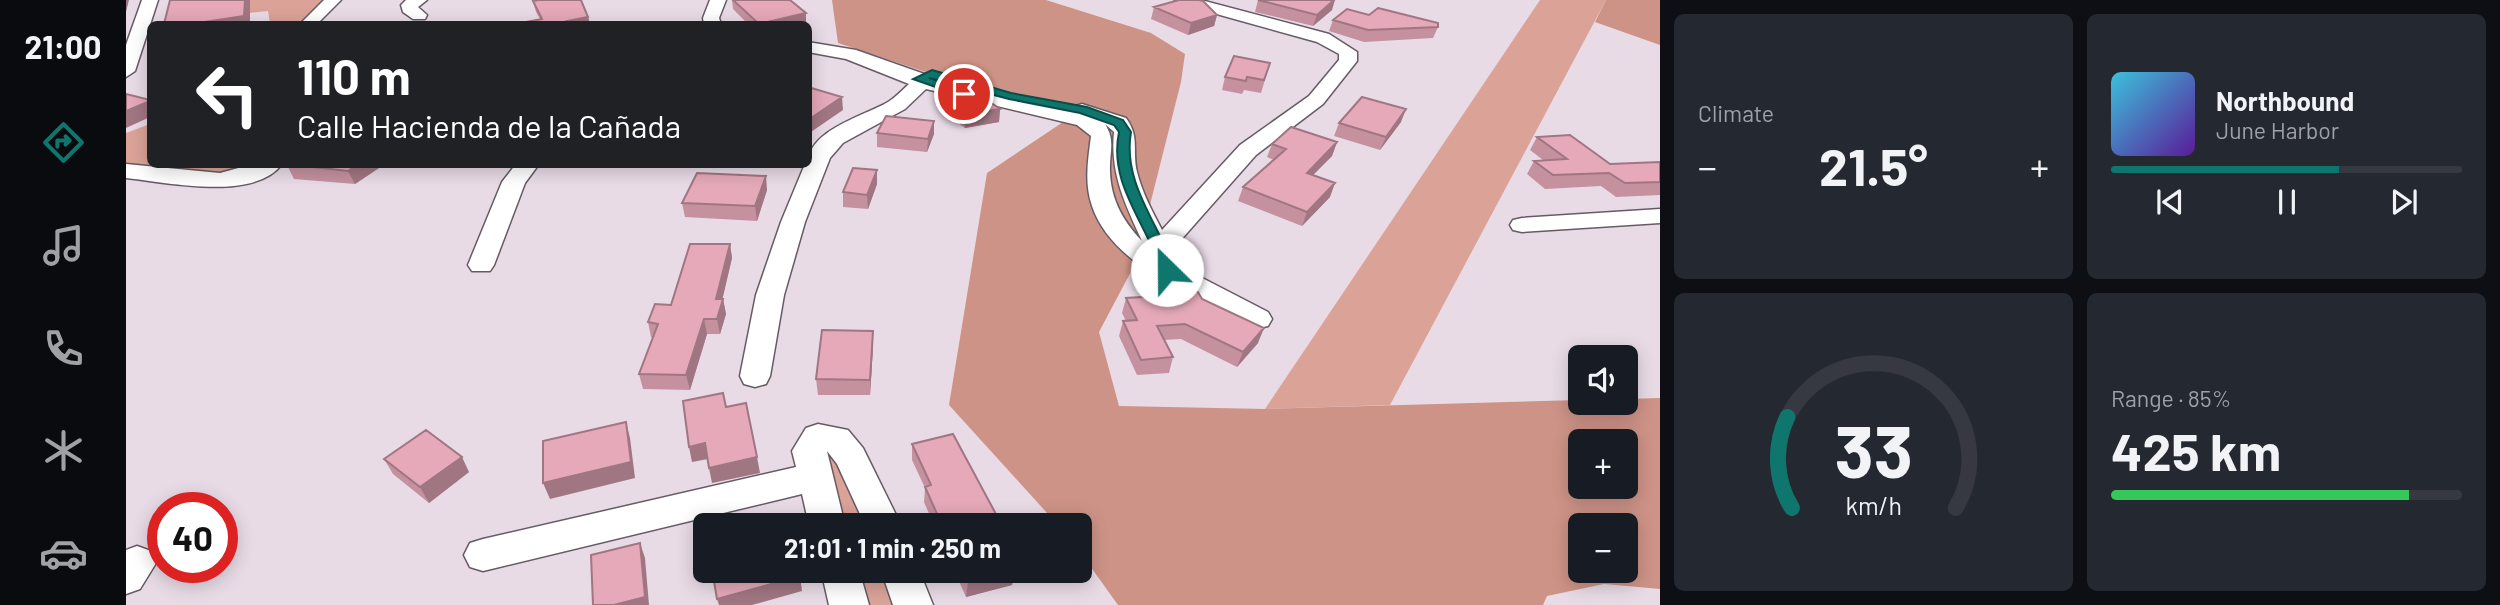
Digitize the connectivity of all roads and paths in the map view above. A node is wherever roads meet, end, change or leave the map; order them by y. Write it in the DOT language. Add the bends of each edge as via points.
graph roads {
  1 [pos="150,0"];
  2 [pos="333,0"];
  3 [pos="718,0"];
  4 [pos="1183,0"];
  5 [pos="308,16"];
  6 [pos="712,21"];
  7 [pos="812,41"];
  8 [pos="812,48"];
  9 [pos="126,71"];
  10 [pos="927,78"];
  11 [pos="264,168"];
  12 [pos="525,168"];
  13 [pos="126,172"];
  14 [pos="1660,216"];
  15 [pos="1522,225"];
  16 [pos="1156,258"];
  17 [pos="481,265"];
  18 [pos="1258,319"];
  19 [pos="755,376"];
  20 [pos="814,477"];
  21 [pos="824,513"];
  22 [pos="877,513"];
  23 [pos="482,555"];
  24 [pos="126,563"];
  25 [pos="126,577"];
  26 [pos="843,583"];
  27 [pos="905,583"];
  28 [pos="849,605"];
  29 [pos="913,605"];
  1 -- 9 [label="street"];
  2 -- 5 [label="street"];
  3 -- 6 [label="street"];
  4 -- 16 [label="street" via="1324,38 1348,52 1348,61 1316,100 1248,150"];
  7 -- 10 [label="street" via="849,46"];
  8 -- 10 [label="street" via="850,54"];
  10 -- 16 [label="street" via="1084,120 1097,128 1102,136 1098,173 1104,206 1115,227"];
  10 -- 16 [label="street" via="1119,122 1125,132 1122,150 1133,199"];
  10 -- 19 [label="street" via="898,105 835,138 819,157 770,295"];
  11 -- 13 [label="street" via="247,178 229,180"];
  12 -- 17 [label="street" via="514,182"];
  14 -- 15 [label="street"];
  16 -- 18 [label="street"];
  20 -- 21 [label="street"];
  20 -- 22 [label="street" via="809,451 818,437 836,439 851,457"];
  20 -- 23 [label="street"];
  24 -- 25 [label="street" via="137,563"];
  26 -- 28 [label="street"];
  27 -- 29 [label="street"];
}
